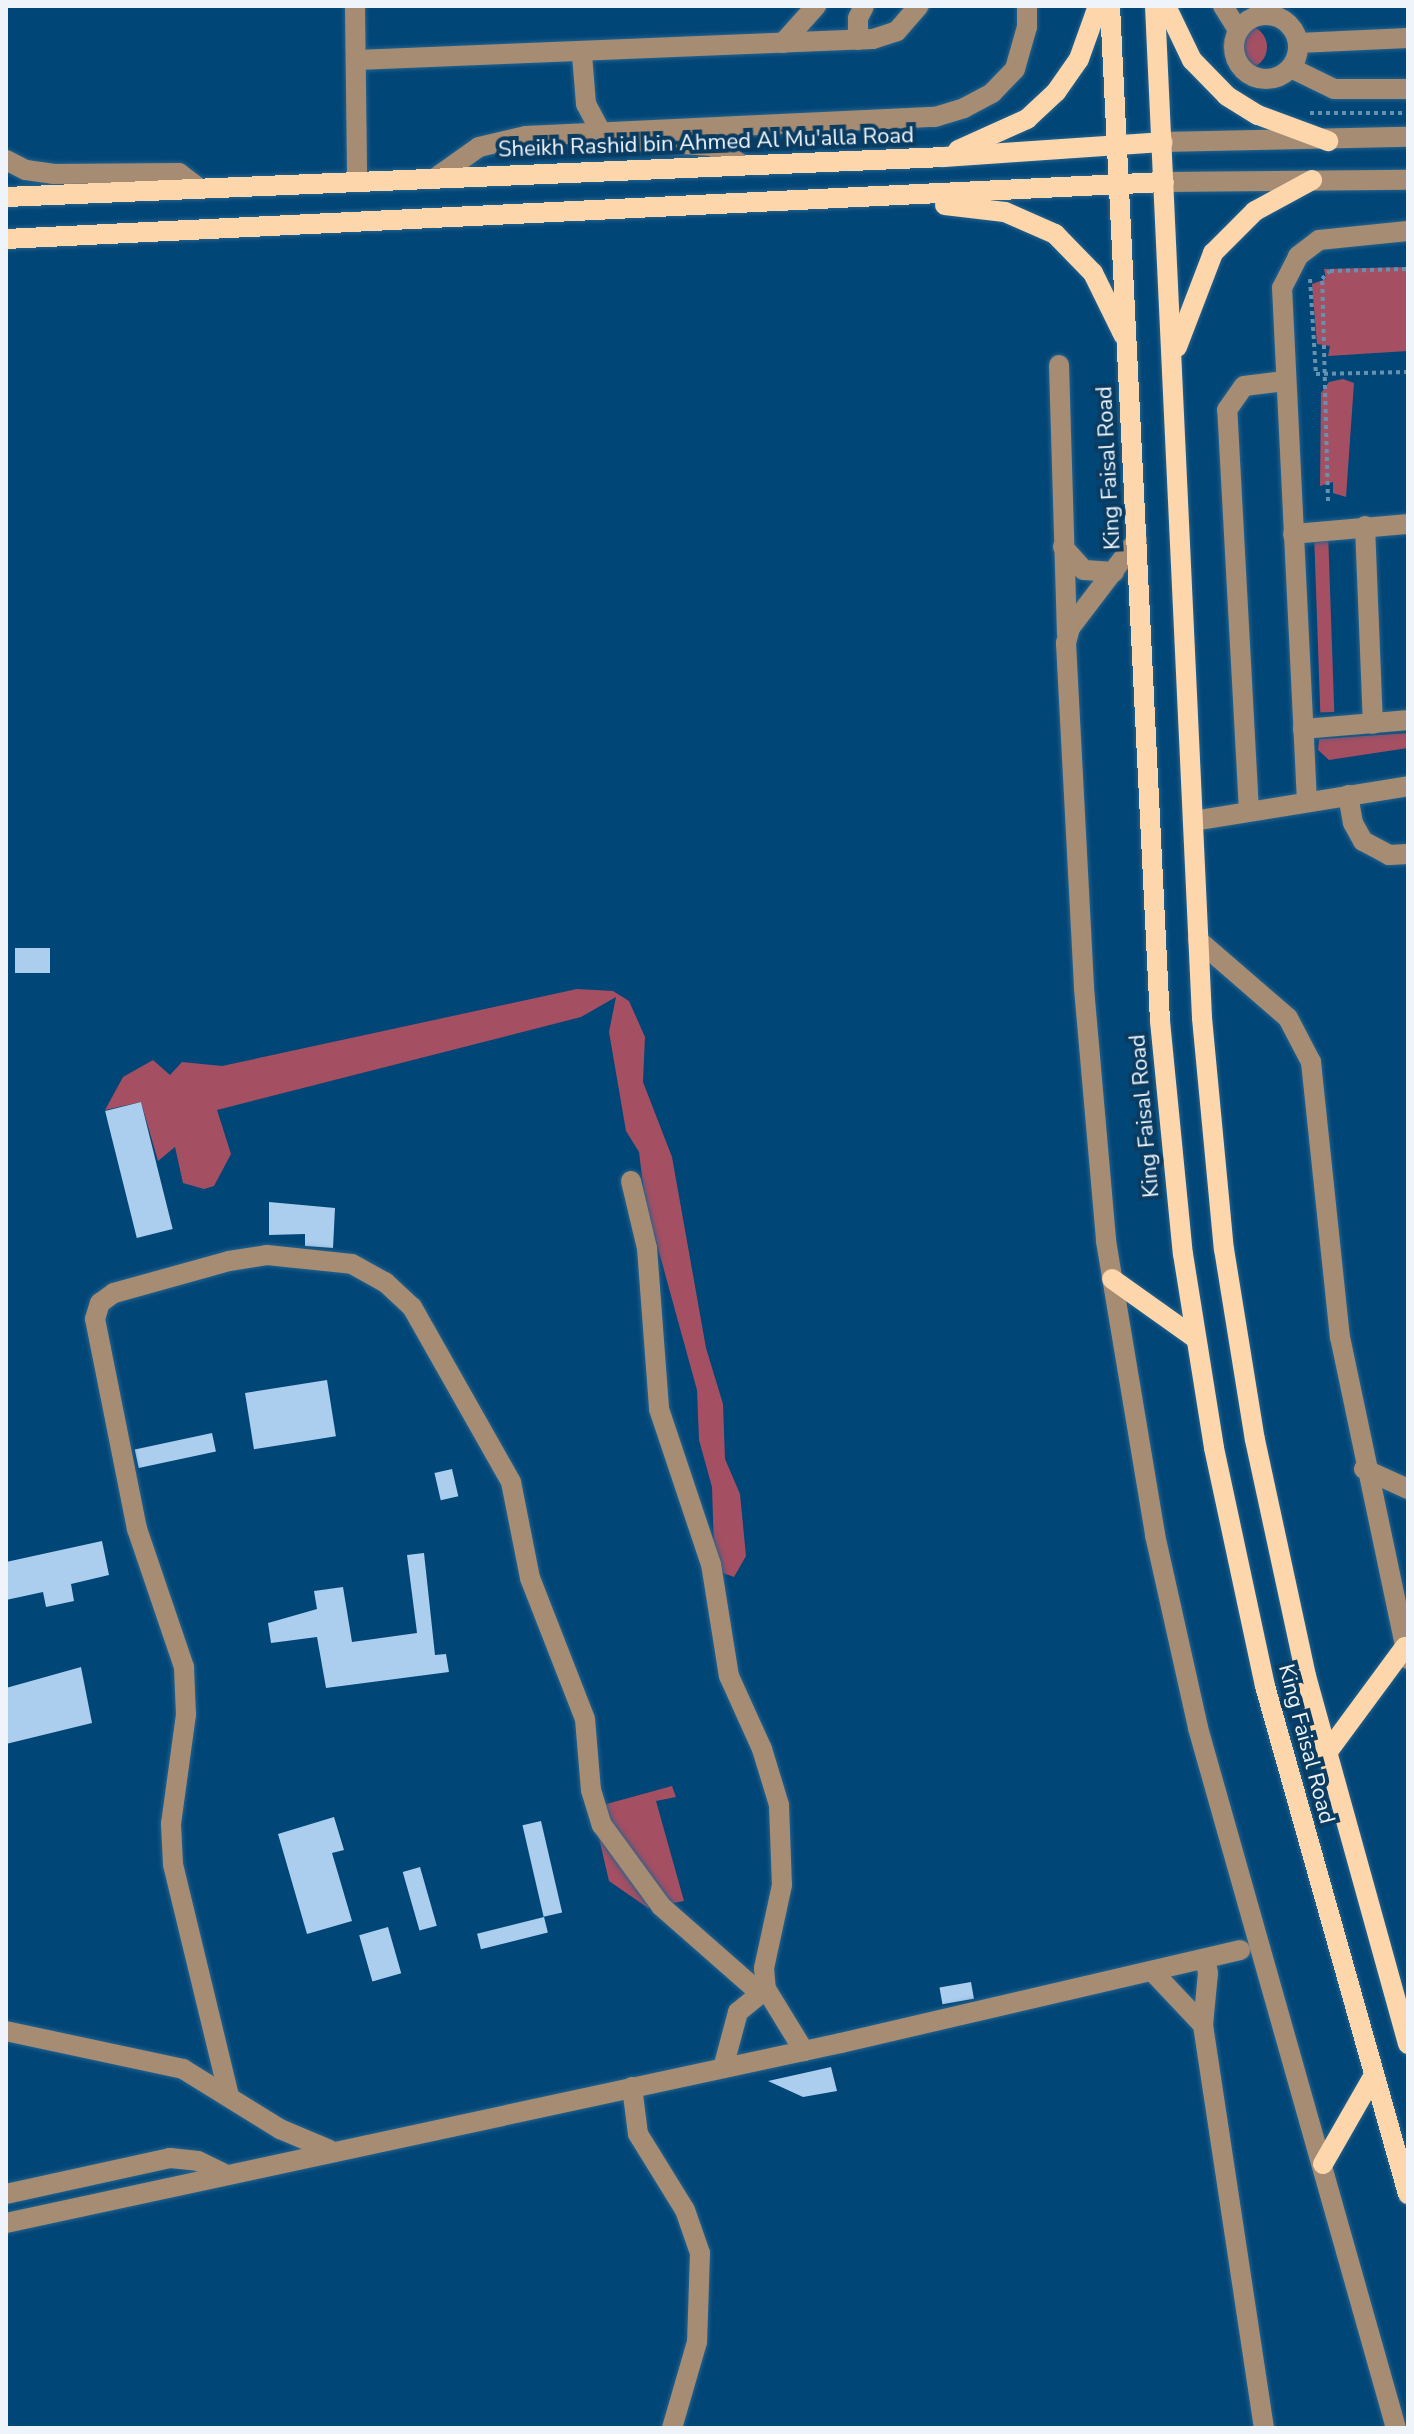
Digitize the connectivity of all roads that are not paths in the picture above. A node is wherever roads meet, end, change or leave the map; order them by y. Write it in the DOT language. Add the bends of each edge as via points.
graph roads {
  1 [pos="355,6"];
  2 [pos="816,6"];
  3 [pos="864,6"];
  4 [pos="919,6"];
  5 [pos="1027,6"];
  6 [pos="1098,6"];
  7 [pos="1110,6"];
  8 [pos="1155,6"];
  9 [pos="1166,6"];
  10 [pos="1223,6"];
  11 [pos="1268,10"];
  12 [pos="1238,30"];
  13 [pos="1408,38"];
  14 [pos="858,40"];
  15 [pos="783,43"];
  16 [pos="1298,43"];
  17 [pos="582,55"];
  18 [pos="357,60"];
  19 [pos="1291,68"];
  20 [pos="1408,89"];
  21 [pos="586,104"];
  22 [pos="599,130"];
  23 [pos="565,132"];
  24 [pos="1408,137"];
  25 [pos="1328,141"];
  26 [pos="1162,142"];
  27 [pos="1117,145"];
  28 [pos="943,157"];
  29 [pos="6,160"];
  30 [pos="742,165"];
  31 [pos="434,179"];
  32 [pos="1312,180"];
  33 [pos="1408,180"];
  34 [pos="357,182"];
  35 [pos="1164,182"];
  36 [pos="1119,185"];
  37 [pos="200,189"];
  38 [pos="6,197"];
  39 [pos="894,199"];
  40 [pos="1408,231"];
  41 [pos="6,239"];
  42 [pos="1128,344"];
  43 [pos="1173,359"];
  44 [pos="1059,365"];
  45 [pos="1285,381"];
  46 [pos="1408,524"];
  47 [pos="1365,526"];
  48 [pos="1293,534"];
  49 [pos="1137,540"];
  50 [pos="1063,547"];
  51 [pos="1114,572"];
  52 [pos="1067,634"];
  53 [pos="1408,720"];
  54 [pos="1373,724"];
  55 [pos="1303,729"];
  56 [pos="1408,786"];
  57 [pos="1348,795"];
  58 [pos="1307,802"];
  59 [pos="1249,811"];
  60 [pos="1193,821"];
  61 [pos="1408,854"];
  62 [pos="1198,940"];
  63 [pos="631,1181"];
  64 [pos="1112,1279"];
  65 [pos="1195,1338"];
  66 [pos="1364,1469"];
  67 [pos="1408,1489"];
  68 [pos="1407,1650"];
  69 [pos="1326,1754"];
  70 [pos="1240,1950"];
  71 [pos="1205,1959"];
  72 [pos="1152,1971"];
  73 [pos="762,1991"];
  74 [pos="1203,2025"];
  75 [pos="6,2031"];
  76 [pos="1408,2044"];
  77 [pos="804,2051"];
  78 [pos="723,2068"];
  79 [pos="1374,2075"];
  80 [pos="632,2087"];
  81 [pos="229,2096"];
  82 [pos="330,2150"];
  83 [pos="1323,2164"];
  84 [pos="223,2173"];
  85 [pos="6,2194"];
  86 [pos="1408,2194"];
  87 [pos="6,2223"];
  88 [pos="672,2428"];
  89 [pos="1264,2428"];
  90 [pos="1396,2428"];
  1 -- 18 [label="street"];
  2 -- 15 [label="street"];
  3 -- 14 [label="street"];
  4 -- 14 [label="street" via="888,37"];
  5 -- 22 [label="street" via="1015,69 992,93 935,117"];
  6 -- 28 [label="main road" via="1079,59 1042,106 1009,129"];
  7 -- 27 [label="main road, King Faisal Road"];
  8 -- 26 [label="main road, King Faisal Road"];
  9 -- 25 [label="main road" via="1192,60 1227,96 1258,115"];
  10 -- 12 [label="street"];
  11 -- 12 [label="street"];
  11 -- 16 [label="street" via="1285,21"];
  12 -- 19 [label="street" via="1234,56 1251,76 1268,80"];
  13 -- 16 [label="street"];
  14 -- 15 [label="street"];
  15 -- 17 [label="street"];
  16 -- 19 [label="street"];
  17 -- 18 [label="street"];
  17 -- 21 [label="street"];
  18 -- 34 [label="street"];
  19 -- 20 [label="street" via="1334,89"];
  21 -- 22 [label="street"];
  21 -- 23 [label="street" via="581,119"];
  22 -- 23 [label="street"];
  22 -- 30 [label="street" via="611,141 712,146"];
  23 -- 31 [label="street" via="479,147"];
  24 -- 25 [label="street, Sheikh Rashid bin Ahmed Al Mu'alla Road"];
  25 -- 26 [label="street, Sheikh Rashid bin Ahmed Al Mu'alla Road"];
  26 -- 27 [label="main road, Sheikh Rashid bin Ahmed Al Mu'alla Road"];
  26 -- 35 [label="main road, King Faisal Road"];
  27 -- 28 [label="main road, Sheikh Rashid bin Ahmed Al Mu'alla Road"];
  27 -- 36 [label="main road, King Faisal Road"];
  28 -- 30 [label="main road, Sheikh Rashid bin Ahmed Al Mu'alla Road"];
  29 -- 37 [label="street" via="53,174 179,173"];
  30 -- 31 [label="main road, Sheikh Rashid bin Ahmed Al Mu'alla Road"];
  31 -- 34 [label="main road, Sheikh Rashid bin Ahmed Al Mu'alla Road"];
  32 -- 33 [label="street"];
  32 -- 35 [label="street"];
  32 -- 43 [label="main road" via="1255,211 1213,253"];
  34 -- 37 [label="main road, Sheikh Rashid bin Ahmed Al Mu'alla Road"];
  35 -- 36 [label="main road"];
  35 -- 43 [label="main road, King Faisal Road"];
  36 -- 39 [label="main road"];
  36 -- 42 [label="main road, King Faisal Road"];
  37 -- 38 [label="main road, Sheikh Rashid bin Ahmed Al Mu'alla Road"];
  39 -- 41 [label="main road"];
  39 -- 42 [label="main road" via="1005,212 1055,234 1093,273"];
  40 -- 45 [label="street" via="1331,236 1298,256 1282,288"];
  42 -- 49 [label="main road, King Faisal Road"];
  43 -- 60 [label="main road, King Faisal Road"];
  44 -- 50 [label="street"];
  45 -- 48 [label="street"];
  45 -- 59 [label="street" via="1244,386 1232,396 1227,410"];
  46 -- 47 [label="street"];
  47 -- 48 [label="street"];
  47 -- 54 [label="street"];
  48 -- 55 [label="street"];
  49 -- 51 [label="street"];
  49 -- 65 [label="main road, King Faisal Road" via="1162,1052"];
  50 -- 51 [label="street" via="1084,570"];
  50 -- 52 [label="street"];
  51 -- 52 [label="street"];
  52 -- 64 [label="street" via="1084,988"];
  53 -- 54 [label="street"];
  54 -- 55 [label="street"];
  55 -- 58 [label="street"];
  56 -- 57 [label="street"];
  57 -- 58 [label="street"];
  57 -- 61 [label="street" via="1363,841 1389,855"];
  58 -- 59 [label="street"];
  59 -- 60 [label="street"];
  60 -- 62 [label="main road, King Faisal Road"];
  62 -- 66 [label="street" via="1288,1018 1311,1062 1340,1337"];
  62 -- 69 [label="main road, King Faisal Road" via="1209,1111 1236,1331 1275,1535"];
  63 -- 73 [label="street" via="647,1248 659,1409 711,1564 729,1676 762,1749 779,1805 782,1885"];
  64 -- 65 [label="main road"];
  64 -- 83 [label="street" via="1155,1535 1198,1728"];
  65 -- 79 [label="main road, King Faisal Road" via="1265,1686"];
  66 -- 67 [label="street"];
  66 -- 68 [label="street"];
  68 -- 69 [label="main road"];
  69 -- 76 [label="main road, King Faisal Road"];
  70 -- 71 [label="street"];
  71 -- 72 [label="street"];
  71 -- 74 [label="street"];
  72 -- 74 [label="street"];
  72 -- 77 [label="street"];
  73 -- 77 [label="street"];
  73 -- 78 [label="street" via="738,2012"];
  73 -- 81 [label="street" via="661,1906 602,1825 591,1790 585,1719 530,1578 511,1482 412,1307 385,1282 352,1264 267,1255 229,1261 114,1293 100,1303 95,1319 137,1529 184,1667 186,1715 171,1824 173,1864"];
  74 -- 89 [label="street"];
  75 -- 81 [label="street" via="160,2060"];
  77 -- 78 [label="street"];
  78 -- 80 [label="street"];
  79 -- 83 [label="main road"];
  79 -- 86 [label="main road, King Faisal Road"];
  80 -- 82 [label="street"];
  80 -- 88 [label="street" via="638,2134 685,2210 700,2253 697,2342"];
  81 -- 82 [label="street" via="280,2129"];
  82 -- 84 [label="street"];
  83 -- 90 [label="street"];
  84 -- 85 [label="street" via="198,2161 170,2158"];
  84 -- 87 [label="street"];
}
